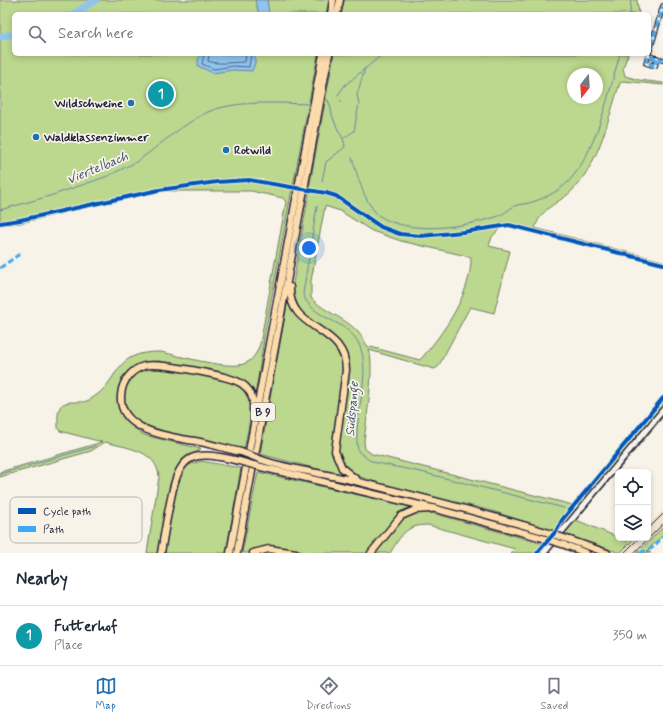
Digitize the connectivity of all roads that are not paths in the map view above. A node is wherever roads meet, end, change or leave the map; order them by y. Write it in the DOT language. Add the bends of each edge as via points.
graph roads {
  1 [pos="333,0"];
  2 [pos="340,0"];
  3 [pos="663,6"];
  4 [pos="331,12"];
  5 [pos="337,12"];
  6 [pos="651,47"];
  7 [pos="651,55"];
  8 [pos="323,56"];
  9 [pos="329,56"];
  10 [pos="648,56"];
  11 [pos="657,58"];
  12 [pos="663,60"];
  13 [pos="290,270"];
  14 [pos="663,410"];
  15 [pos="253,426"];
  16 [pos="364,483"];
  17 [pos="436,509"];
  18 [pos="160,553"];
  19 [pos="230,553"];
  20 [pos="237,553"];
  21 [pos="253,553"];
  22 [pos="296,553"];
  23 [pos="371,553"];
  24 [pos="544,553"];
  25 [pos="586,553"];
  26 [pos="607,553"];
  1 -- 4 [label="highway"];
  2 -- 5 [label="highway"];
  3 -- 6 [label="street"];
  7 -- 11 [label="street"];
  8 -- 15 [label="highway, B 9"];
  9 -- 13 [label="highway, B 9"];
  10 -- 11 [label="street" via="646,63 654,66"];
  11 -- 12 [label="street"];
  13 -- 16 [label="highway" via="290,297 294,310 305,321 334,340 344,357 346,370 336,456 345,472"];
  13 -- 20 [label="highway, B 9"];
  14 -- 24 [label="main road"];
  15 -- 16 [label="highway, bridge" via="252,395 238,381 157,364 138,368 124,382 122,405 131,419 142,428 164,436 241,452 289,468"];
  15 -- 19 [label="highway, B 9"];
  16 -- 26 [label="highway, bridge" via="468,509"];
  17 -- 18 [label="highway, bridge" via="214,455 203,456 190,459 177,472"];
  17 -- 23 [label="highway" via="415,510 405,514 392,525"];
  17 -- 25 [label="highway, bridge" via="539,537"];
  21 -- 22 [label="highway" via="269,549"];
}
